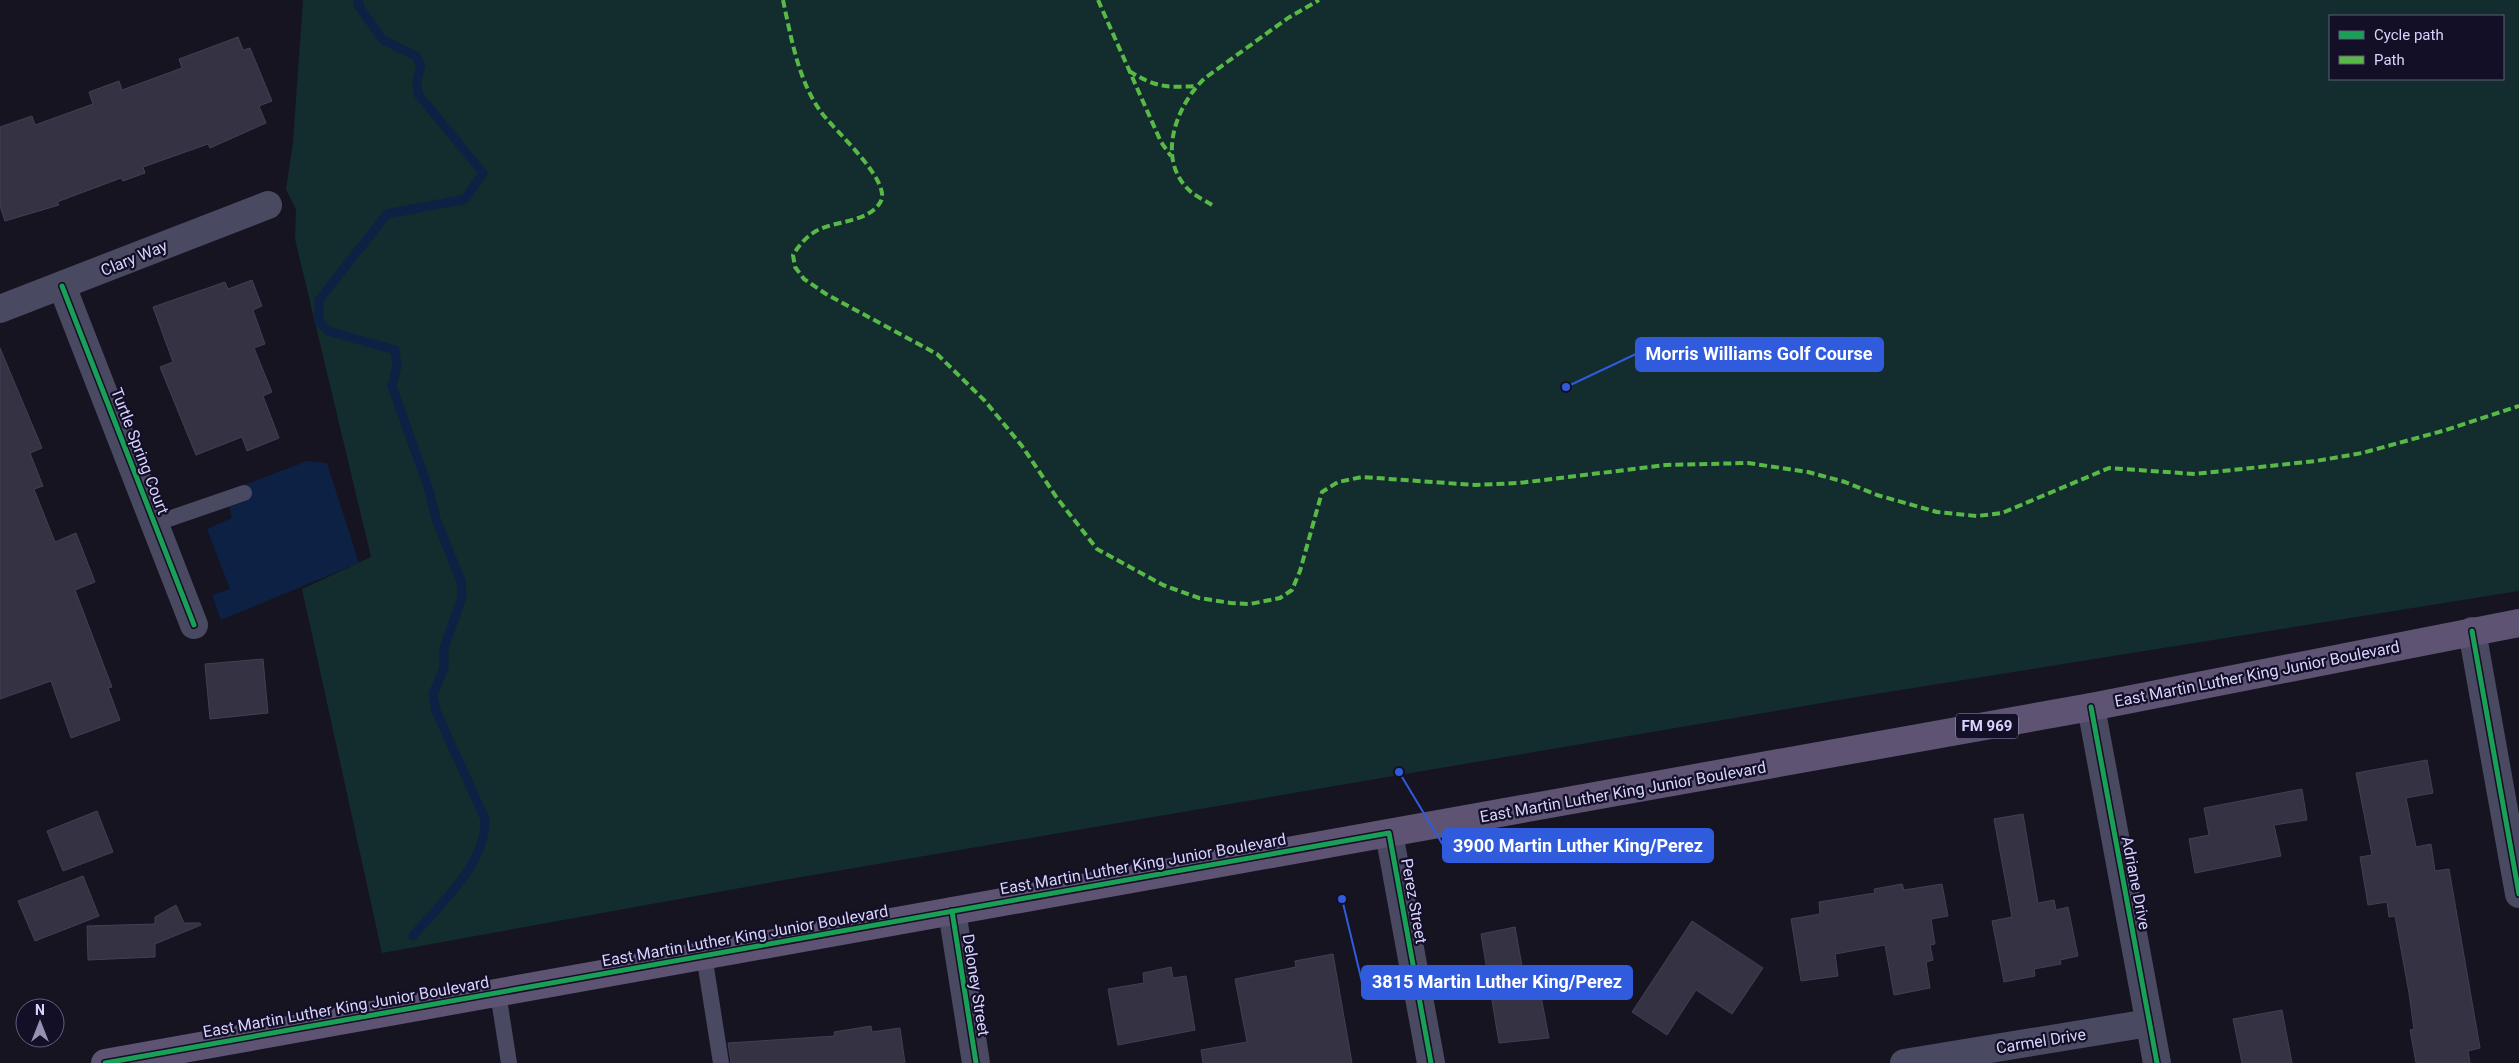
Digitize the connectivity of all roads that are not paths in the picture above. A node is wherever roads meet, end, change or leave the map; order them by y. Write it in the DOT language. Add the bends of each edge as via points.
graph roads {
  1 [pos="268,205"];
  2 [pos="62,286"];
  3 [pos="0,309"];
  4 [pos="244,493"];
  5 [pos="154,524"];
  6 [pos="2519,623"];
  7 [pos="194,626"];
  8 [pos="2472,631"];
  9 [pos="2091,707"];
  10 [pos="1389,833"];
  11 [pos="2519,894"];
  12 [pos="952,911"];
  13 [pos="704,955"];
  14 [pos="498,993"];
  15 [pos="2149,1023"];
  16 [pos="105,1063"];
  17 [pos="509,1063"];
  18 [pos="721,1063"];
  19 [pos="976,1063"];
  20 [pos="1430,1063"];
  21 [pos="1904,1063"];
  22 [pos="2158,1063"];
  1 -- 2 [label="street, Clary Way"];
  2 -- 3 [label="street, Clary Way"];
  2 -- 5 [label="street, Turtle Spring Court"];
  4 -- 5 [label="lane"];
  5 -- 7 [label="street, Turtle Spring Court"];
  6 -- 8 [label="main road, East Martin Luther King Junior Boulevard / FM 969"];
  8 -- 9 [label="main road, East Martin Luther King Junior Boulevard / FM 969"];
  8 -- 11 [label="street"];
  9 -- 10 [label="main road, East Martin Luther King Junior Boulevard / FM 969"];
  9 -- 15 [label="street, Adriane Drive"];
  10 -- 12 [label="main road, East Martin Luther King Junior Boulevard / FM 969"];
  10 -- 20 [label="street, Perez Street"];
  12 -- 13 [label="main road, East Martin Luther King Junior Boulevard / FM 969"];
  12 -- 19 [label="street, Deloney Street"];
  13 -- 14 [label="main road, East Martin Luther King Junior Boulevard / FM 969"];
  13 -- 18 [label="lane"];
  14 -- 16 [label="main road, East Martin Luther King Junior Boulevard / FM 969"];
  14 -- 17 [label="lane"];
  15 -- 21 [label="street, Carmel Drive"];
  15 -- 22 [label="street, Adriane Drive"];
}
